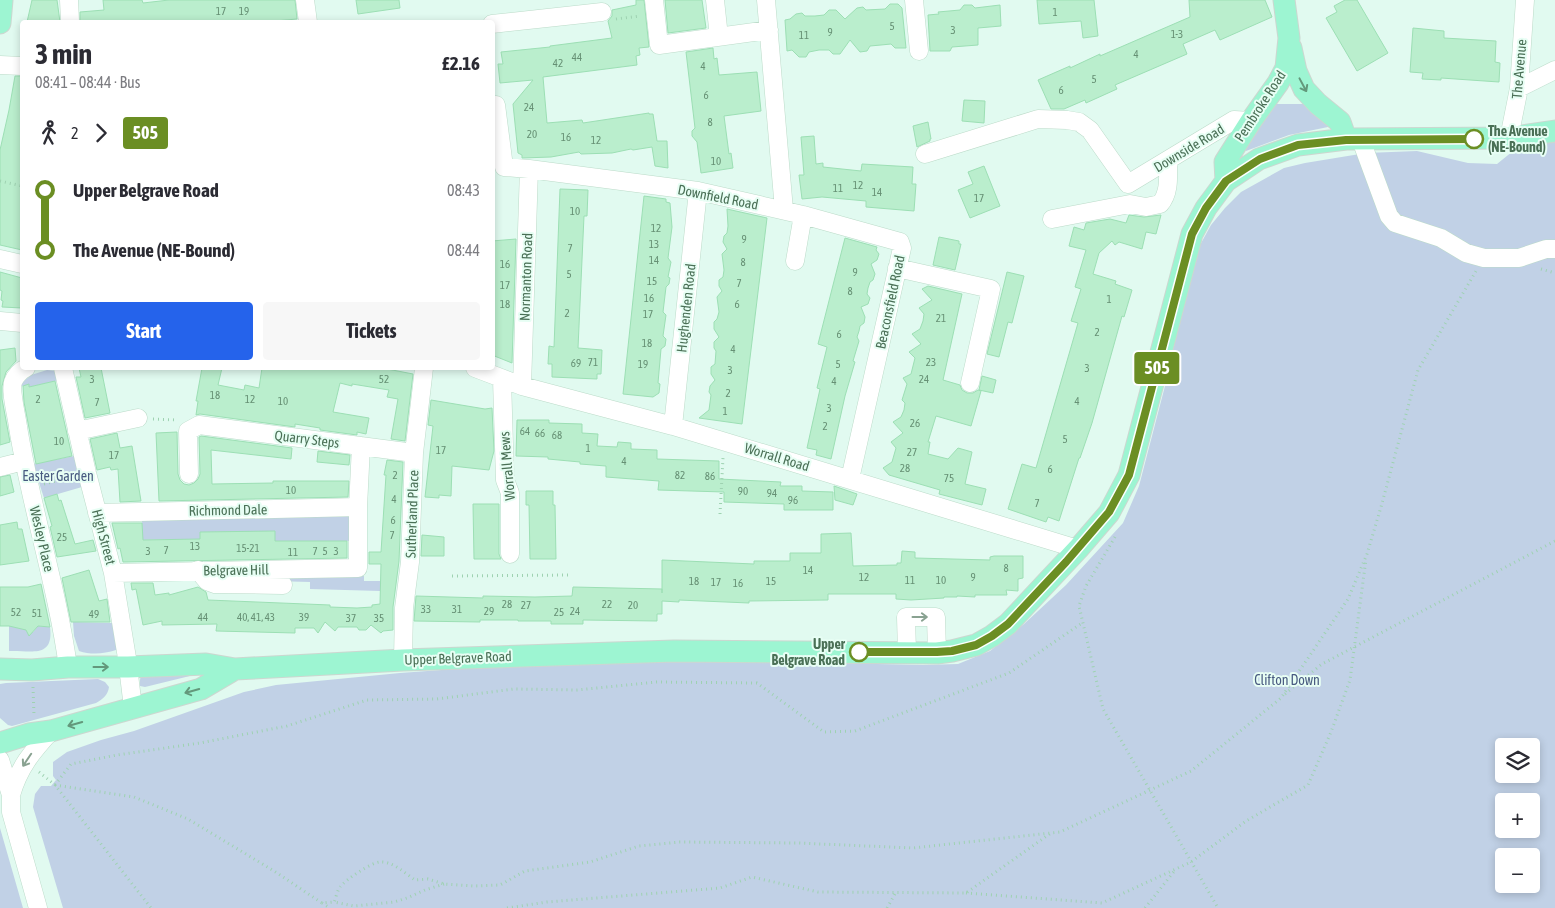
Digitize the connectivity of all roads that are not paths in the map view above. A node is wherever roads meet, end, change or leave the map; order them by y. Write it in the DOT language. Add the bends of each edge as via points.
graph roads {
  1 [pos="2,0"];
  2 [pos="69,0"];
  3 [pos="305,0"];
  4 [pos="654,0"];
  5 [pos="715,0"];
  6 [pos="766,0"];
  7 [pos="914,0"];
  8 [pos="1284,0"];
  9 [pos="1525,0"];
  10 [pos="602,12"];
  11 [pos="70,20"];
  12 [pos="308,20"];
  13 [pos="0,23"];
  14 [pos="495,24"];
  15 [pos="769,30"];
  16 [pos="720,37"];
  17 [pos="1289,38"];
  18 [pos="919,51"];
  19 [pos="0,65"];
  20 [pos="20,66"];
  21 [pos="1555,70"];
  22 [pos="1519,88"];
  23 [pos="496,105"];
  24 [pos="1251,121"];
  25 [pos="1555,131"];
  26 [pos="1509,138"];
  27 [pos="1354,140"];
  28 [pos="925,154"];
  29 [pos="1168,162"];
  30 [pos="529,169"];
  31 [pos="1226,181"];
  32 [pos="698,191"];
  33 [pos="784,210"];
  34 [pos="803,215"];
  35 [pos="1052,219"];
  36 [pos="1555,249"];
  37 [pos="0,259"];
  38 [pos="795,261"];
  39 [pos="20,264"];
  40 [pos="898,268"];
  41 [pos="0,321"];
  42 [pos="20,323"];
  43 [pos="21,370"];
  44 [pos="63,370"];
  45 [pos="424,370"];
  46 [pos="481,370"];
  47 [pos="502,379"];
  48 [pos="970,383"];
  49 [pos="522,386"];
  50 [pos="138,418"];
  51 [pos="673,426"];
  52 [pos="77,431"];
  53 [pos="360,446"];
  54 [pos="414,452"];
  55 [pos="24,461"];
  56 [pos="0,467"];
  57 [pos="189,474"];
  58 [pos="850,479"];
  59 [pos="358,507"];
  60 [pos="97,513"];
  61 [pos="1078,549"];
  62 [pos="510,554"];
  63 [pos="198,570"];
  64 [pos="113,573"];
  65 [pos="283,585"];
  66 [pos="907,652"];
  67 [pos="937,652"];
  68 [pos="402,660"];
  69 [pos="68,667"];
  70 [pos="128,667"];
  71 [pos="0,669"];
  72 [pos="235,669"];
  73 [pos="133,708"];
  74 [pos="51,731"];
  75 [pos="0,743"];
  76 [pos="0,760"];
  77 [pos="7,802"];
  78 [pos="38,908"];
  1 -- 13 [label="main road"];
  2 -- 11 [label="street"];
  3 -- 12 [label="street"];
  4 -- 16 [label="street" via="659,45"];
  5 -- 16 [label="street"];
  6 -- 15 [label="street"];
  7 -- 18 [label="street"];
  8 -- 17 [label="main road, Pembroke Road"];
  9 -- 22 [label="street, The Avenue"];
  10 -- 14 [label="street"];
  15 -- 16 [label="street"];
  15 -- 33 [label="street"];
  17 -- 24 [label="main road, Pembroke Road" via="1286,68"];
  17 -- 27 [label="main road, one-way" via="1296,71 1304,89 1340,122"];
  19 -- 20 [label="street"];
  21 -- 22 [label="street"];
  22 -- 26 [label="street, The Avenue"];
  23 -- 30 [label="street, Downfield Road" via="504,167"];
  24 -- 29 [label="street, Downside Road" via="1234,120"];
  24 -- 31 [label="main road, Pembroke Road" via="1225,162"];
  25 -- 26 [label="main road"];
  26 -- 27 [label="main road"];
  27 -- 31 [label="main road" via="1298,145 1260,159"];
  27 -- 36 [label="street" via="1395,223 1441,238 1466,253 1484,258 1519,258"];
  28 -- 29 [label="street, Downside Road" via="1038,119 1079,122 1090,130 1128,184"];
  29 -- 35 [label="street" via="1168,181 1160,204 1146,207 1130,204"];
  30 -- 32 [label="street, Downfield Road"];
  30 -- 49 [label="street, Normanton Road"];
  31 -- 61 [label="main road, Upper Belgrave Road" via="1192,234 1129,475 1109,512"];
  32 -- 33 [label="street, Downfield Road"];
  32 -- 51 [label="street, Hughenden Road"];
  33 -- 34 [label="street, Beaconsfield Road"];
  34 -- 38 [label="street"];
  34 -- 40 [label="street, Beaconsfield Road" via="900,242"];
  37 -- 39 [label="street"];
  40 -- 48 [label="street" via="991,289"];
  40 -- 58 [label="street, Beaconsfield Road"];
  41 -- 42 [label="street"];
  43 -- 55 [label="street, Wesley Place" via="13,382 13,395"];
  44 -- 52 [label="street, High Street"];
  45 -- 54 [label="street, Sutherland Place"];
  46 -- 47 [label="street, Worrall Road"];
  47 -- 49 [label="street, Worrall Road"];
  47 -- 62 [label="street, Worrall Mews" via="505,480 510,493"];
  49 -- 51 [label="street, Worrall Road"];
  50 -- 52 [label="street"];
  51 -- 58 [label="street, Worrall Road"];
  52 -- 60 [label="street, High Street"];
  53 -- 54 [label="street, Quarry Steps"];
  53 -- 57 [label="street, Quarry Steps" via="192,423 188,431"];
  53 -- 59 [label="street"];
  54 -- 68 [label="street, Sutherland Place"];
  55 -- 56 [label="street"];
  55 -- 69 [label="street, Wesley Place" via="63,628"];
  58 -- 61 [label="street, Worrall Road"];
  59 -- 60 [label="street, Richmond Dale"];
  59 -- 63 [label="street, Belgrave Hill" via="358,568"];
  60 -- 64 [label="street, High Street"];
  61 -- 67 [label="main road, Upper Belgrave Road" via="1008,624 992,636 976,645"];
  63 -- 64 [label="street, Belgrave Hill"];
  63 -- 65 [label="street" via="207,581 215,584"];
  64 -- 70 [label="street, High Street"];
  66 -- 67 [label="main road, Upper Belgrave Road"];
  66 -- 67 [label="street, one-way" via="906,617 936,618"];
  66 -- 68 [label="main road, Upper Belgrave Road" via="674,651"];
  68 -- 72 [label="main road, Upper Belgrave Road"];
  69 -- 70 [label="main road, Upper Belgrave Road, one-way"];
  69 -- 71 [label="main road, Upper Belgrave Road"];
  70 -- 72 [label="main road, Upper Belgrave Road" via="206,664"];
  70 -- 73 [label="street, High Street"];
  72 -- 73 [label="main road, Upper Belgrave Road, one-way" via="200,689"];
  73 -- 74 [label="main road, Upper Belgrave Road, one-way"];
  74 -- 75 [label="main road, Upper Belgrave Road"];
  74 -- 77 [label="street, one-way" via="25,761"];
  76 -- 77 [label="street"];
  77 -- 78 [label="street"];
}
